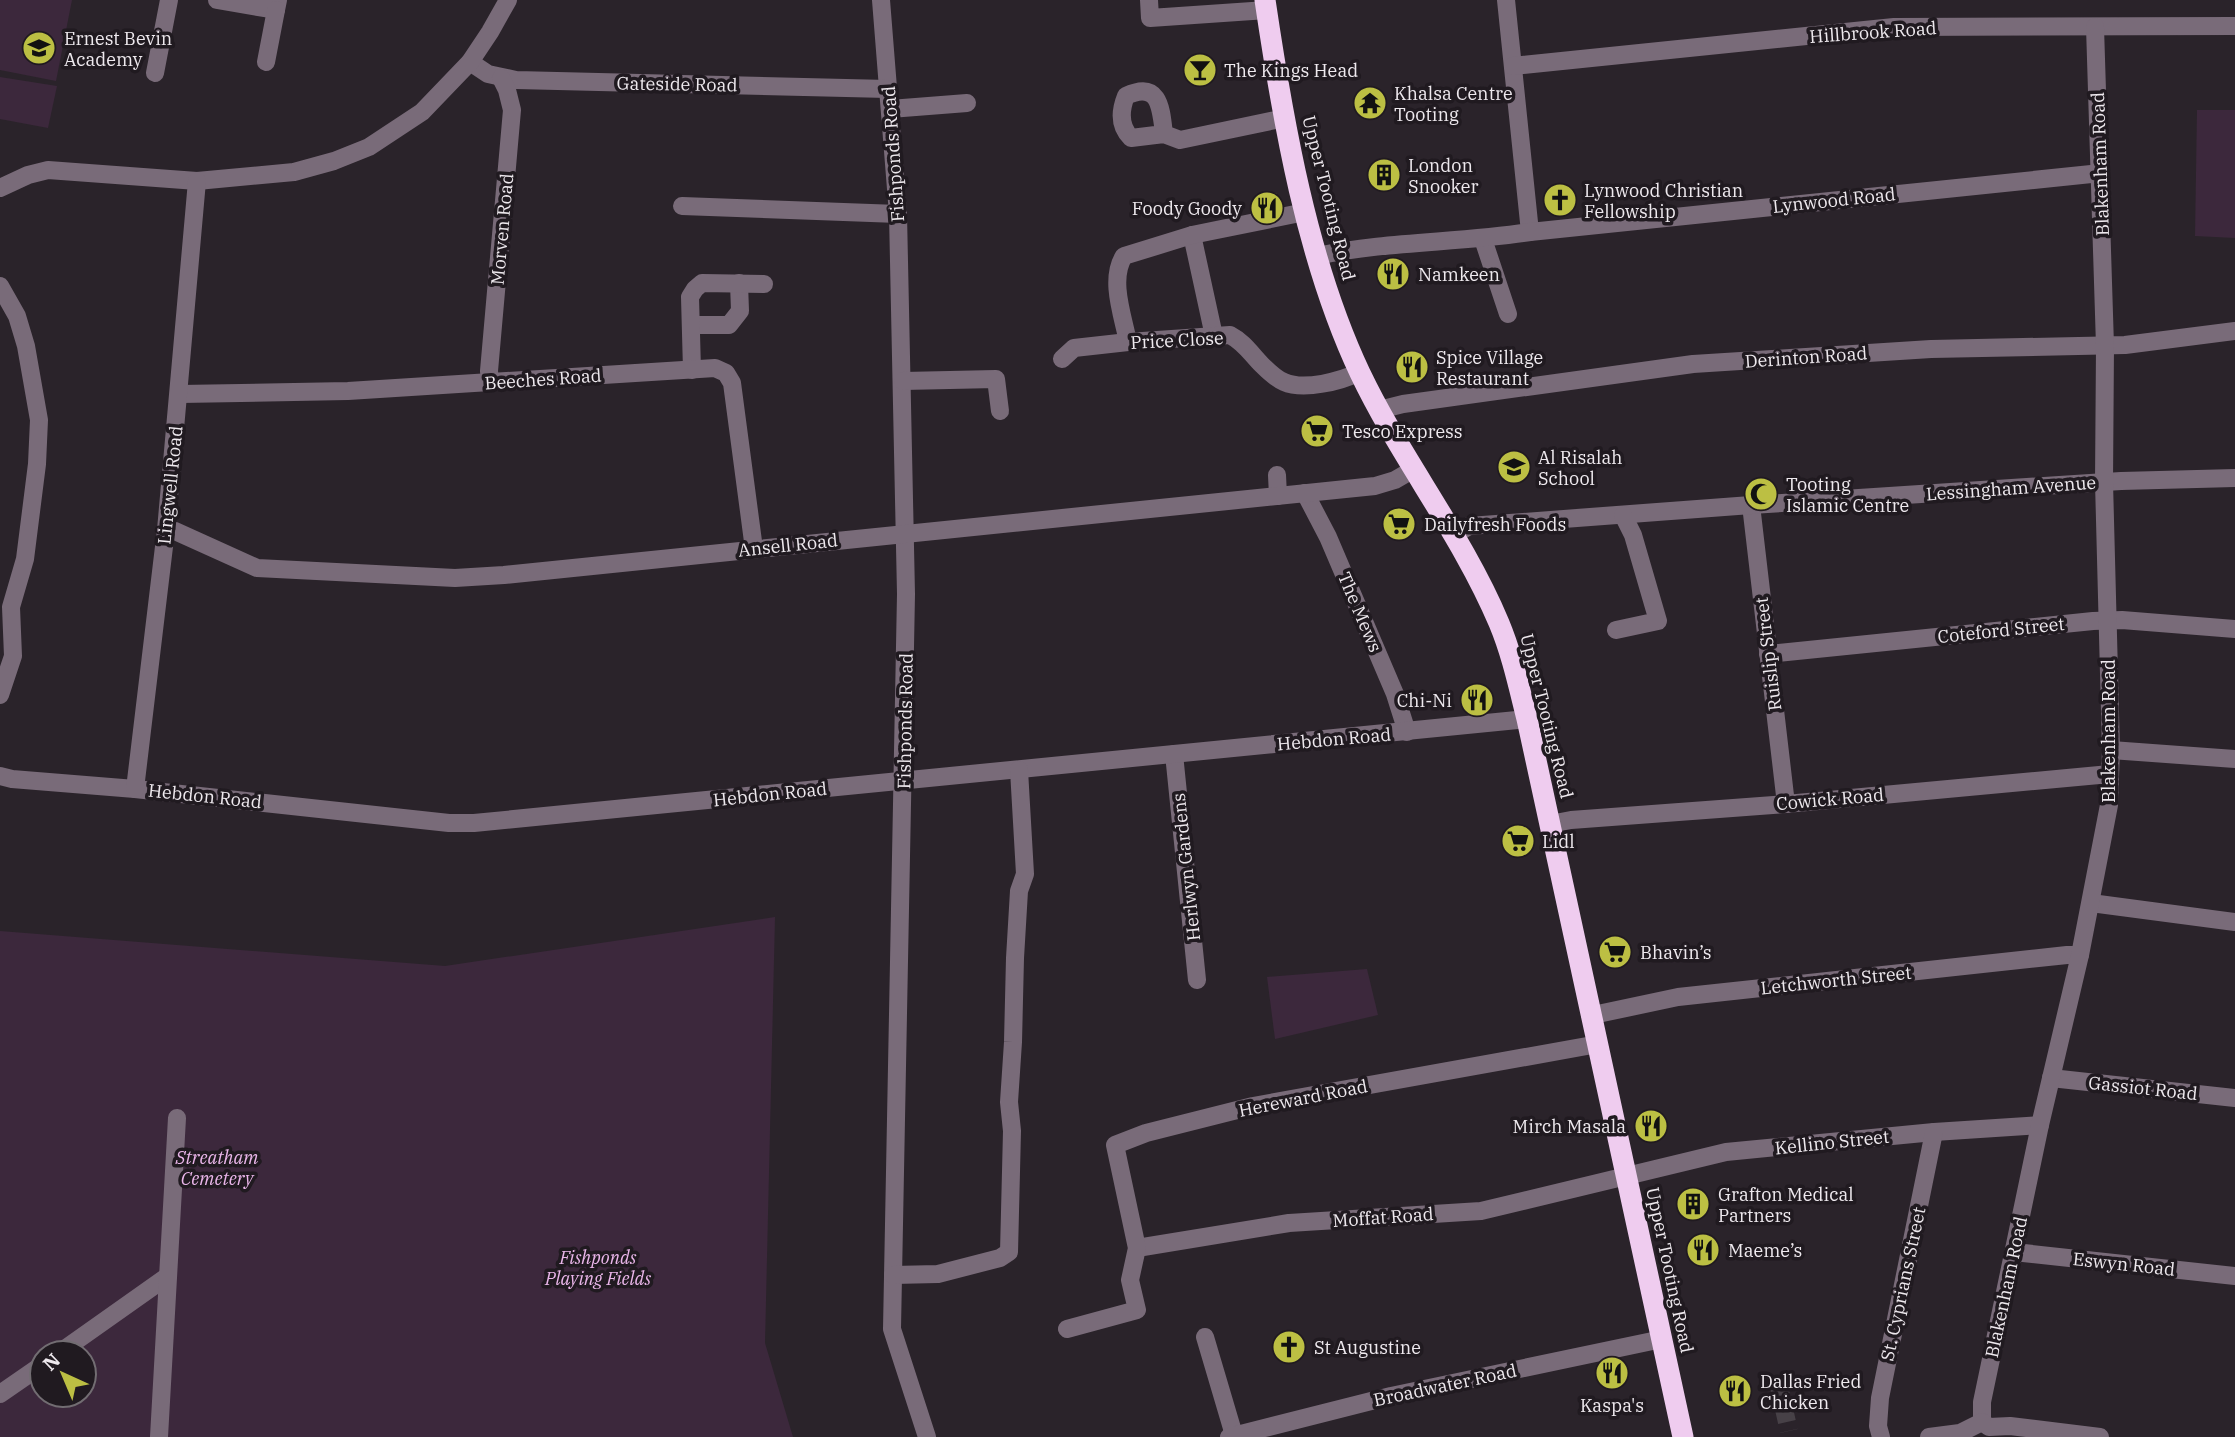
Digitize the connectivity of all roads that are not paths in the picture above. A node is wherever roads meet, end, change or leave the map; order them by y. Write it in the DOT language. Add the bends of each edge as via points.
graph roads {
  1 [pos="169,0"];
  2 [pos="217,0"];
  3 [pos="508,0"];
  4 [pos="881,0"];
  5 [pos="1149,0"];
  6 [pos="1506,0"];
  7 [pos="277,5"];
  8 [pos="1266,5"];
  9 [pos="2235,26"];
  10 [pos="2095,27"];
  11 [pos="266,62"];
  12 [pos="470,62"];
  13 [pos="1513,66"];
  14 [pos="155,73"];
  15 [pos="501,78"];
  16 [pos="888,89"];
  17 [pos="967,103"];
  18 [pos="890,109"];
  19 [pos="1285,118"];
  20 [pos="1164,134"];
  21 [pos="2101,173"];
  22 [pos="197,181"];
  23 [pos="0,188"];
  24 [pos="682,206"];
  25 [pos="1305,212"];
  26 [pos="898,214"];
  27 [pos="1530,232"];
  28 [pos="1192,235"];
  29 [pos="1483,239"];
  30 [pos="1317,256"];
  31 [pos="739,283"];
  32 [pos="764,284"];
  33 [pos="0,286"];
  34 [pos="1508,314"];
  35 [pos="691,325"];
  36 [pos="2235,331"];
  37 [pos="1214,336"];
  38 [pos="1128,342"];
  39 [pos="2105,346"];
  40 [pos="1062,359"];
  41 [pos="692,370"];
  42 [pos="1360,372"];
  43 [pos="903,381"];
  44 [pos="490,382"];
  45 [pos="180,394"];
  46 [pos="1379,410"];
  47 [pos="1000,411"];
  48 [pos="1414,469"];
  49 [pos="1277,475"];
  50 [pos="2235,478"];
  51 [pos="2104,482"];
  52 [pos="1306,493"];
  53 [pos="1278,496"];
  54 [pos="1751,505"];
  55 [pos="1623,515"];
  56 [pos="166,530"];
  57 [pos="904,533"];
  58 [pos="1454,535"];
  59 [pos="754,549"];
  60 [pos="2108,620"];
  61 [pos="2235,629"];
  62 [pos="1616,630"];
  63 [pos="1768,653"];
  64 [pos="0,695"];
  65 [pos="1527,719"];
  66 [pos="1408,732"];
  67 [pos="2111,750"];
  68 [pos="1174,754"];
  69 [pos="2235,759"];
  70 [pos="1019,770"];
  71 [pos="2110,774"];
  72 [pos="6,777"];
  73 [pos="904,781"];
  74 [pos="135,789"];
  75 [pos="1786,804"];
  76 [pos="1550,824"];
  77 [pos="2091,903"];
  78 [pos="2235,922"];
  79 [pos="2080,956"];
  80 [pos="1197,980"];
  81 [pos="1593,1015"];
  82 [pos="1598,1044"];
  83 [pos="2051,1078"];
  84 [pos="2235,1098"];
  85 [pos="177,1118"];
  86 [pos="2040,1125"];
  87 [pos="1934,1132"];
  88 [pos="1626,1175"];
  89 [pos="1137,1248"];
  90 [pos="2014,1252"];
  91 [pos="893,1275"];
  92 [pos="168,1276"];
  93 [pos="2235,1276"];
  94 [pos="1067,1329"];
  95 [pos="1205,1337"];
  96 [pos="79,1339"];
  97 [pos="1662,1339"];
  98 [pos="28,1375"];
  99 [pos="0,1394"];
  100 [pos="1982,1422"];
  101 [pos="1232,1436"];
  102 [pos="159,1437"];
  103 [pos="927,1437"];
  104 [pos="1683,1437"];
  105 [pos="1881,1437"];
  106 [pos="1929,1437"];
  107 [pos="2098,1437"];
  1 -- 14 [label="street"];
  2 -- 7 [label="street"];
  3 -- 12 [label="street"];
  4 -- 16 [label="street, Fishponds Road"];
  5 -- 8 [label="street" via="1150,18"];
  6 -- 13 [label="street"];
  7 -- 11 [label="street"];
  8 -- 19 [label="highway, Upper Tooting Road"];
  9 -- 10 [label="street, Hillbrook Road"];
  10 -- 13 [label="street, Hillbrook Road" via="1894,27"];
  10 -- 21 [label="street, Blakenham Road"];
  12 -- 15 [label="street, Gateside Road"];
  12 -- 22 [label="street" via="422,112 369,147 294,172"];
  13 -- 27 [label="street"];
  15 -- 16 [label="street, Gateside Road"];
  15 -- 44 [label="street, Morven Road" via="511,101 511,120"];
  16 -- 18 [label="street, Fishponds Road"];
  17 -- 18 [label="street"];
  18 -- 26 [label="street, Fishponds Road"];
  19 -- 20 [label="street" via="1180,140"];
  19 -- 25 [label="highway, Upper Tooting Road"];
  21 -- 27 [label="street, Lynwood Road"];
  21 -- 39 [label="street, Blakenham Road"];
  22 -- 23 [label="street" via="48,170"];
  22 -- 45 [label="street, Lingwell Road"];
  24 -- 26 [label="street"];
  25 -- 28 [label="street"];
  25 -- 30 [label="highway, Upper Tooting Road"];
  26 -- 43 [label="street, Fishponds Road"];
  27 -- 29 [label="street, Lynwood Road"];
  28 -- 37 [label="street"];
  28 -- 38 [label="street" via="1124,256 1118,286"];
  29 -- 30 [label="street, Lynwood Road"];
  29 -- 34 [label="street"];
  30 -- 42 [label="highway, Upper Tooting Road"];
  31 -- 32 [label="street"];
  31 -- 35 [label="street" via="702,283 695,289 690,297"];
  31 -- 35 [label="street" via="740,312 734,321"];
  33 -- 64 [label="street" via="17,316 26,346 39,420 25,559 11,607 13,656"];
  35 -- 41 [label="street"];
  36 -- 39 [label="street, Derinton Road"];
  37 -- 38 [label="street, Price Close"];
  37 -- 42 [label="street, Price Close" via="1240,340 1284,382 1318,384"];
  38 -- 40 [label="street, Price Close" via="1073,348"];
  39 -- 46 [label="street, Derinton Road" via="1931,349 1693,364"];
  39 -- 51 [label="street, Blakenham Road"];
  41 -- 44 [label="street, Beeches Road"];
  41 -- 59 [label="street, Beeches Road" via="715,368 729,376"];
  42 -- 46 [label="highway, Upper Tooting Road"];
  43 -- 47 [label="street" via="996,379"];
  43 -- 57 [label="street, Fishponds Road"];
  44 -- 45 [label="street, Beeches Road" via="334,392"];
  45 -- 56 [label="street, Lingwell Road"];
  46 -- 48 [label="highway, Upper Tooting Road"];
  48 -- 52 [label="street, Ansell Road" via="1384,485"];
  48 -- 58 [label="highway, Upper Tooting Road"];
  49 -- 53 [label="street"];
  50 -- 51 [label="street, Lessingham Avenue"];
  51 -- 54 [label="street, Lessingham Avenue"];
  51 -- 60 [label="street, Blakenham Road"];
  52 -- 53 [label="street, Ansell Road"];
  52 -- 66 [label="street, The Mews"];
  53 -- 57 [label="street, Ansell Road"];
  54 -- 55 [label="street, Lessingham Avenue"];
  54 -- 63 [label="street, Ruislip Street"];
  55 -- 58 [label="street, Lessingham Avenue" via="1469,526"];
  55 -- 62 [label="street" via="1658,621"];
  56 -- 59 [label="street, Ansell Road" via="257,568 455,579"];
  56 -- 74 [label="street, Lingwell Road"];
  57 -- 59 [label="street, Ansell Road"];
  57 -- 73 [label="street, Fishponds Road"];
  58 -- 65 [label="highway, Upper Tooting Road" via="1500,626"];
  60 -- 61 [label="street, Coteford Street"];
  60 -- 63 [label="street, Coteford Street"];
  60 -- 67 [label="street, Blakenham Road"];
  63 -- 75 [label="street, Ruislip Street"];
  65 -- 66 [label="street, Hebdon Road"];
  65 -- 76 [label="highway, Upper Tooting Road"];
  66 -- 68 [label="street, Hebdon Road"];
  67 -- 69 [label="street"];
  67 -- 71 [label="street, Blakenham Road"];
  68 -- 70 [label="street, Hebdon Road"];
  68 -- 80 [label="street, Herlwyn Gardens"];
  70 -- 73 [label="street, Hebdon Road"];
  70 -- 91 [label="street" via="1025,874 1019,891 1015,957 1009,1252 938,1274"];
  71 -- 75 [label="street, Cowick Road"];
  71 -- 77 [label="street, Blakenham Road" via="2106,829"];
  72 -- 74 [label="street, Hebdon Road"];
  73 -- 74 [label="street, Hebdon Road" via="474,823"];
  73 -- 91 [label="street, Fishponds Road"];
  75 -- 76 [label="street, Cowick Road"];
  76 -- 81 [label="highway, Upper Tooting Road"];
  77 -- 78 [label="street"];
  77 -- 79 [label="street, Blakenham Road"];
  79 -- 81 [label="street, Letchworth Street" via="1678,996"];
  79 -- 83 [label="street, Blakenham Road"];
  81 -- 82 [label="highway, Upper Tooting Road"];
  82 -- 88 [label="highway, Upper Tooting Road"];
  82 -- 89 [label="street, Hereward Road" via="1253,1106 1115,1145"];
  83 -- 84 [label="street, Gassiot Road"];
  83 -- 86 [label="street, Blakenham Road"];
  85 -- 92 [label="street"];
  86 -- 87 [label="street, Kellino Street"];
  86 -- 90 [label="street, Blakenham Road"];
  87 -- 88 [label="street, Kellino Street" via="1726,1152"];
  87 -- 105 [label="street, St. Cyprians Street" via="1880,1398"];
  88 -- 89 [label="street, Moffat Road" via="1481,1211 1289,1223"];
  88 -- 97 [label="highway, Upper Tooting Road"];
  89 -- 94 [label="street" via="1130,1280 1137,1310"];
  90 -- 93 [label="street, Eswyn Road"];
  90 -- 100 [label="street, Blakenham Road" via="1982,1402"];
  91 -- 103 [label="street, Fishponds Road" via="892,1329"];
  92 -- 96 [label="street"];
  92 -- 102 [label="street"];
  95 -- 101 [label="street"];
  97 -- 101 [label="street, Broadwater Road" via="1391,1396"];
  97 -- 104 [label="highway, Upper Tooting Road"];
  98 -- 99 [label="street"];
  100 -- 106 [label="street" via="1960,1433"];
  100 -- 107 [label="street" via="1989,1427"];
}
